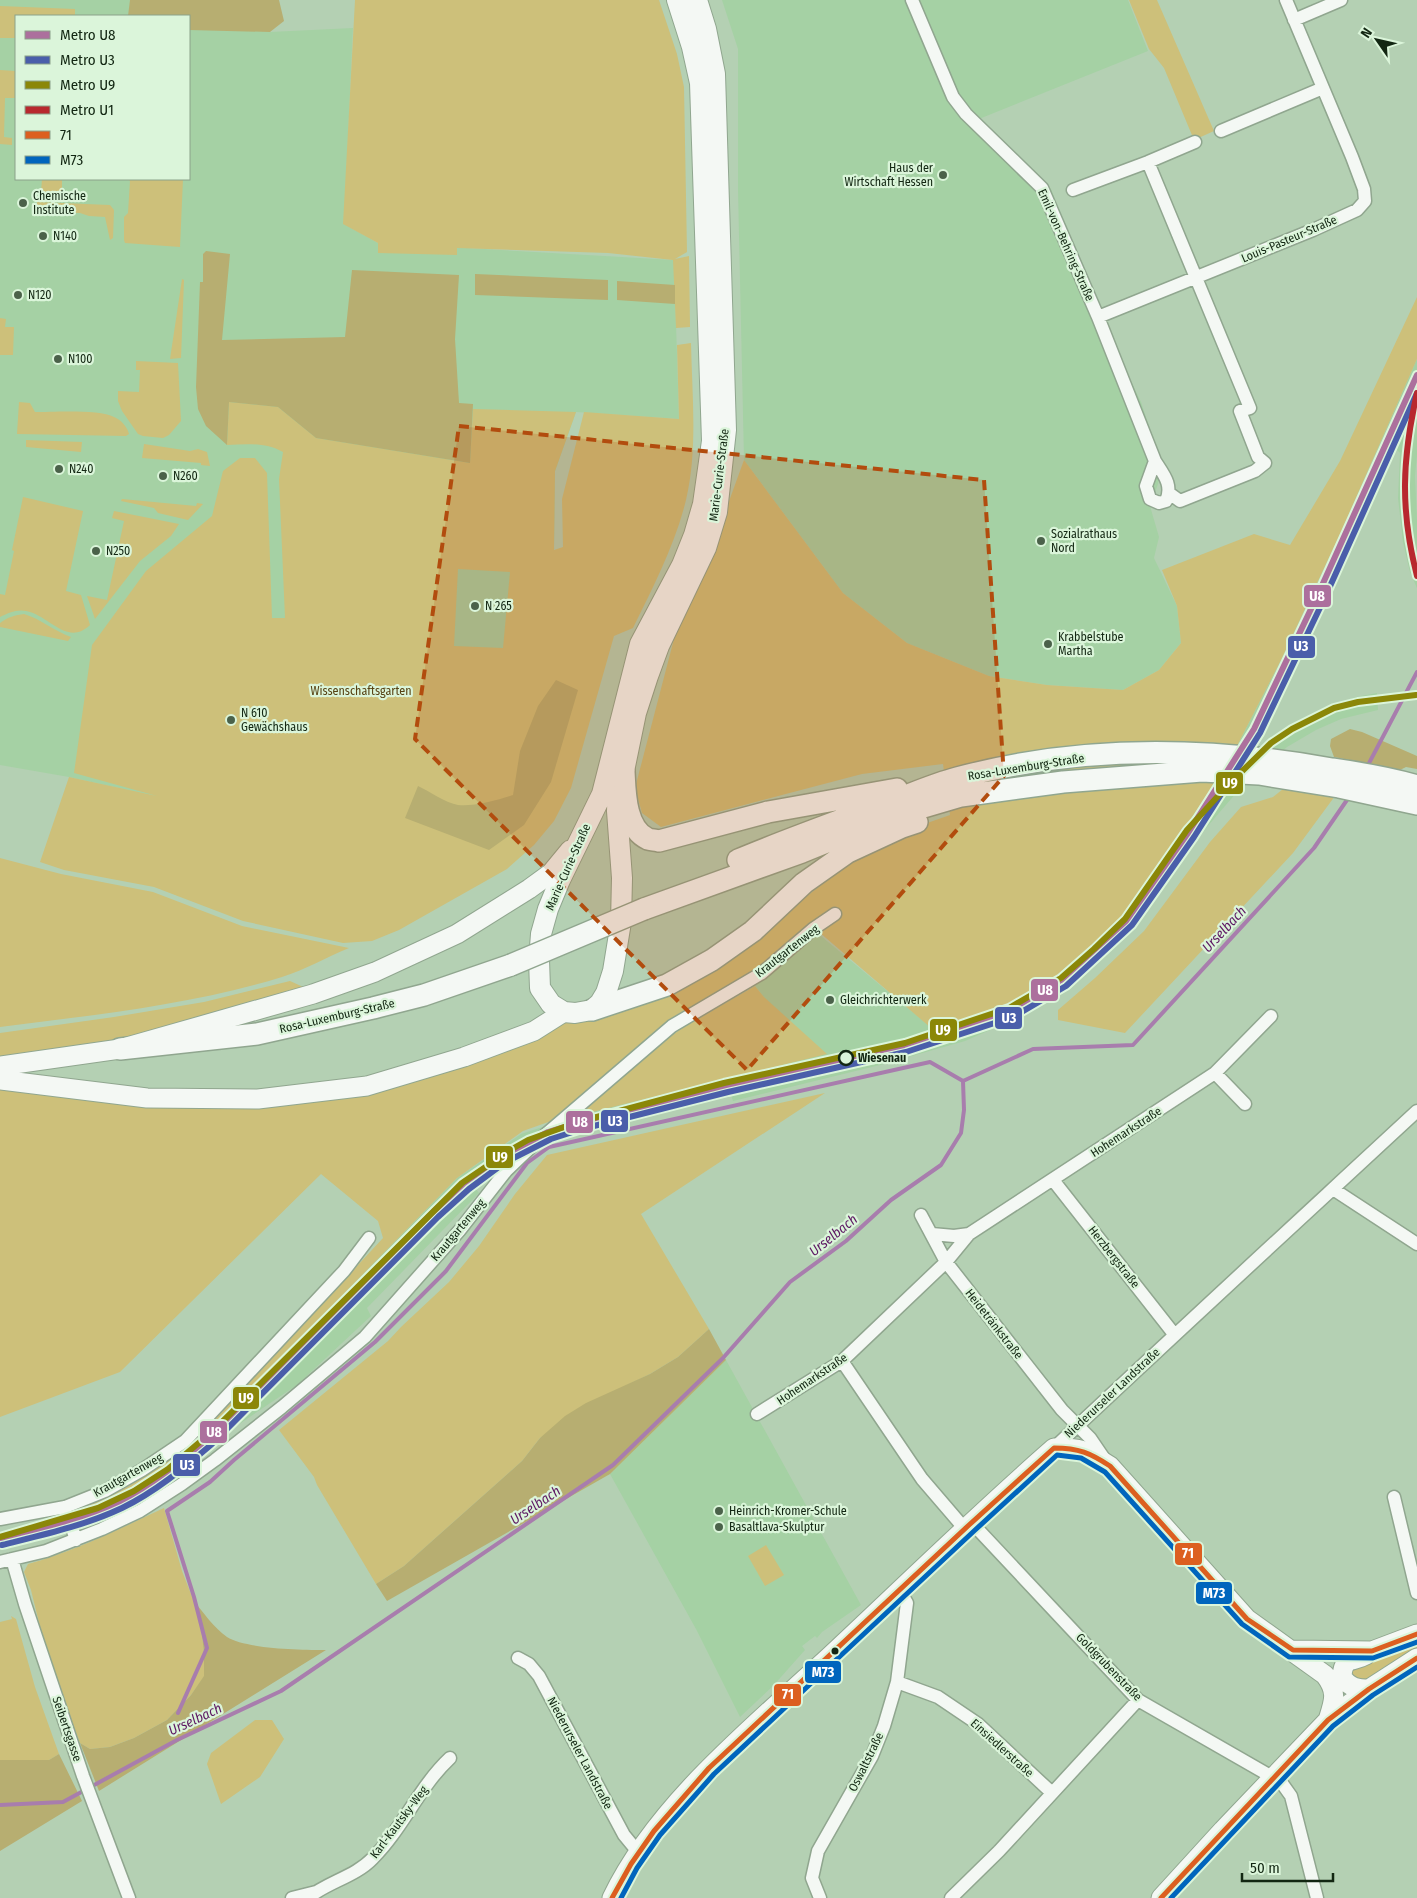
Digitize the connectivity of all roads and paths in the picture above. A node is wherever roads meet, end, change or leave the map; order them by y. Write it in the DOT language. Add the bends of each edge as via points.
graph roads {
  1 [pos="677,0"];
  2 [pos="697,0"];
  3 [pos="912,0"];
  4 [pos="1286,0"];
  5 [pos="1341,0"];
  6 [pos="1294,20"];
  7 [pos="1323,88"];
  8 [pos="1221,131"];
  9 [pos="1195,142"];
  10 [pos="1148,162"];
  11 [pos="1073,190"];
  12 [pos="1196,278"];
  13 [pos="1098,317"];
  14 [pos="1155,461"];
  15 [pos="1169,493"];
  16 [pos="624,771"];
  17 [pos="1412,793"];
  18 [pos="960,794"];
  19 [pos="582,836"];
  20 [pos="836,914"];
  21 [pos="592,1010"];
  22 [pos="564,1012"];
  23 [pos="1271,1016"];
  24 [pos="120,1049"];
  25 [pos="0,1066"];
  26 [pos="1215,1073"];
  27 [pos="0,1080"];
  28 [pos="1244,1104"];
  29 [pos="1417,1111"];
  30 [pos="1053,1180"];
  31 [pos="1333,1188"];
  32 [pos="921,1215"];
  33 [pos="932,1234"];
  34 [pos="969,1234"];
  35 [pos="369,1238"];
  36 [pos="1417,1244"];
  37 [pos="946,1262"];
  38 [pos="1174,1334"];
  39 [pos="842,1361"];
  40 [pos="756,1414"];
  41 [pos="1078,1426"];
  42 [pos="1054,1448"];
  43 [pos="1110,1466"];
  44 [pos="1394,1497"];
  45 [pos="65,1506"];
  46 [pos="0,1519"];
  47 [pos="967,1525"];
  48 [pos="76,1540"];
  49 [pos="6,1560"];
  50 [pos="900,1590"];
  51 [pos="1417,1593"];
  52 [pos="1417,1634"];
  53 [pos="1293,1650"];
  54 [pos="1372,1651"];
  55 [pos="518,1658"];
  56 [pos="1417,1658"];
  57 [pos="897,1682"];
  58 [pos="1369,1689"];
  59 [pos="1138,1700"];
  60 [pos="1328,1720"];
  61 [pos="450,1758"];
  62 [pos="1273,1777"];
  63 [pos="1051,1792"];
  64 [pos="638,1852"];
  65 [pos="312,1895"];
  66 [pos="129,1898"];
  67 [pos="292,1898"];
  68 [pos="612,1898"];
  69 [pos="820,1898"];
  70 [pos="951,1898"];
  71 [pos="1161,1898"];
  72 [pos="1317,1898"];
  1 -- 19 [label="main road, Marie-Curie-Straße" via="700,83 712,441 703,504 694,535 682,565 640,644 602,794"];
  2 -- 16 [label="main road, Marie-Curie-Straße" via="715,74 726,430 717,512 706,548 648,676"];
  3 -- 13 [label="street, Emil-von-Behring-Straße" via="953,96 966,114 1042,188"];
  4 -- 6 [label="street, Louis-Pasteur-Straße"];
  5 -- 6 [label="street"];
  6 -- 7 [label="street, Louis-Pasteur-Straße"];
  7 -- 8 [label="street"];
  7 -- 12 [label="street, Louis-Pasteur-Straße" via="1364,189 1365,201 1357,210"];
  9 -- 10 [label="street"];
  10 -- 11 [label="street"];
  10 -- 12 [label="street"];
  12 -- 13 [label="street, Louis-Pasteur-Straße"];
  12 -- 15 [label="street" via="1250,408 1240,411 1258,457 1265,463 1255,471 1180,501"];
  13 -- 14 [label="street, Emil-von-Behring-Straße"];
  14 -- 15 [label="street, Emil-von-Behring-Straße" via="1166,478"];
  14 -- 15 [label="street" via="1146,486 1150,499 1159,503 1166,501"];
  16 -- 18 [label="highway" via="626,803 632,822 648,839 659,841 768,812"];
  16 -- 21 [label="main road, Marie-Curie-Straße" via="618,786 616,811 622,878 617,952 606,994"];
  17 -- 18 [label="highway, Rosa-Luxemburg-Straße" via="1339,787 1259,774 1202,771 1139,774"];
  17 -- 18 [label="highway, Rosa-Luxemburg-Straße" via="1282,760 1130,752 1003,768"];
  18 -- 21 [label="highway" via="902,827 848,852 804,883 753,931 712,960 667,985"];
  18 -- 24 [label="highway, Rosa-Luxemburg-Straße, bridge" via="789,839 730,864 651,906 512,965 424,995 257,1034"];
  19 -- 22 [label="main road, Marie-Curie-Straße" via="551,902 541,934 540,988 551,1004"];
  19 -- 24 [label="main road" via="551,873 529,889 457,934 375,972 313,994"];
  20 -- 48 [label="street, Krautgartenweg" via="813,929 762,973 672,1026 531,1147 506,1171 459,1231 365,1337 282,1407 182,1484 140,1511"];
  21 -- 22 [label="main road"];
  22 -- 27 [label="main road" via="534,1032 367,1086 258,1099 147,1098"];
  23 -- 26 [label="street, Hohemarkstraße"];
  24 -- 25 [label="main road, Rosa-Luxemburg-Straße"];
  26 -- 28 [label="street"];
  26 -- 30 [label="street, Hohemarkstraße"];
  29 -- 31 [label="street, Niederurseler Landstraße"];
  30 -- 34 [label="street, Hohemarkstraße"];
  30 -- 38 [label="street, Herzbergstraße"];
  31 -- 36 [label="street"];
  31 -- 38 [label="street, Niederurseler Landstraße"];
  32 -- 33 [label="street, Heidetränkstraße"];
  33 -- 34 [label="street"];
  33 -- 37 [label="street, Heidetränkstraße"];
  34 -- 37 [label="street, Hohemarkstraße"];
  35 -- 45 [label="street, Krautgartenweg" via="344,1271 185,1441 105,1492"];
  37 -- 39 [label="street, Hohemarkstraße"];
  37 -- 41 [label="street, Heidetränkstraße"];
  38 -- 41 [label="street, Niederurseler Landstraße"];
  39 -- 40 [label="street, Hohemarkstraße"];
  39 -- 47 [label="street, Goldgrubenstraße" via="922,1480"];
  41 -- 42 [label="street, Niederurseler Landstraße"];
  41 -- 43 [label="street, Heidetränkstraße"];
  42 -- 43 [label="main road" via="1084,1450"];
  42 -- 47 [label="main road, Niederurseler Landstraße"];
  43 -- 53 [label="main road" via="1247,1619"];
  44 -- 51 [label="street"];
  45 -- 46 [label="street, Krautgartenweg"];
  45 -- 48 [label="street"];
  47 -- 50 [label="main road, Niederurseler Landstraße"];
  47 -- 59 [label="street, Goldgrubenstraße"];
  48 -- 49 [label="street, Krautgartenweg"];
  49 -- 66 [label="street, Seibertsgasse" via="25,1604 83,1776"];
  50 -- 57 [label="street, Oswaltstraße" via="906,1603"];
  50 -- 64 [label="main road, Niederurseler Landstraße" via="720,1758 673,1807"];
  52 -- 54 [label="main road"];
  53 -- 54 [label="main road"];
  53 -- 60 [label="main road" via="1332,1684 1334,1702"];
  54 -- 58 [label="main road" via="1342,1667 1342,1677 1350,1686"];
  55 -- 64 [label="street, Niederurseler Landstraße" via="529,1664 539,1676 624,1835"];
  56 -- 58 [label="main road"];
  57 -- 63 [label="street, Einsiedlerstraße" via="938,1697 978,1724"];
  57 -- 69 [label="street, Oswaltstraße" via="872,1756 818,1851 812,1878"];
  58 -- 60 [label="main road"];
  59 -- 62 [label="street, Goldgrubenstraße"];
  59 -- 63 [label="street"];
  60 -- 62 [label="main road"];
  61 -- 65 [label="street, Karl-Kautsky-Weg" via="372,1860"];
  62 -- 71 [label="main road"];
  62 -- 72 [label="street, Goldgrubenstraße" via="1282,1782 1290,1796"];
  63 -- 70 [label="street" via="999,1851"];
  64 -- 68 [label="main road, Niederurseler Landstraße"];
  65 -- 67 [label="street, Karl-Kautsky-Weg"];
}
